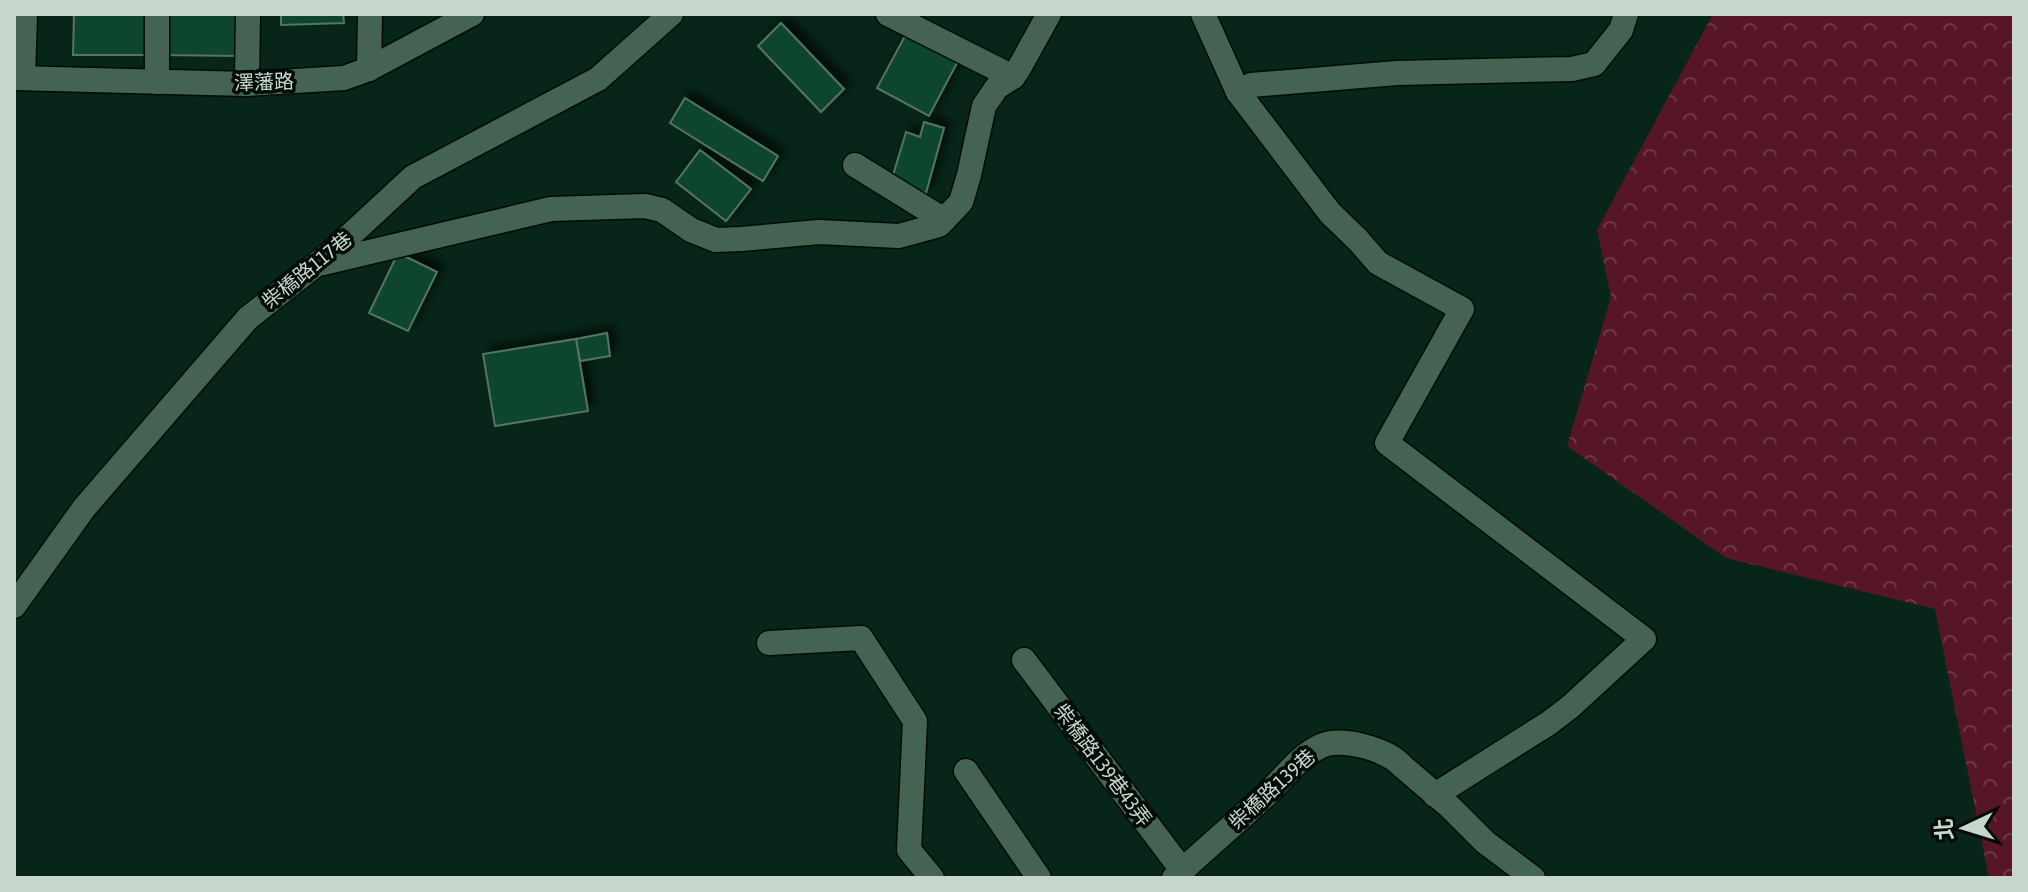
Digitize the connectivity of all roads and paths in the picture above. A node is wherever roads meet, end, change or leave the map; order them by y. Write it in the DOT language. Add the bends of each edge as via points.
graph roads {
  1 [pos="25,14"];
  2 [pos="157,14"];
  3 [pos="248,14"];
  4 [pos="370,14"];
  5 [pos="671,14"];
  6 [pos="888,14"];
  7 [pos="1049,14"];
  8 [pos="1203,14"];
  9 [pos="1626,14"];
  10 [pos="468,15"];
  11 [pos="369,69"];
  12 [pos="1013,77"];
  13 [pos="19,78"];
  14 [pos="157,82"];
  15 [pos="247,84"];
  16 [pos="1238,92"];
  17 [pos="855,165"];
  18 [pos="944,220"];
  19 [pos="315,265"];
  20 [pos="14,606"];
  21 [pos="769,643"];
  22 [pos="1024,660"];
  23 [pos="966,771"];
  24 [pos="1435,795"];
  25 [pos="1178,874"];
  26 [pos="932,878"];
  27 [pos="1039,878"];
  28 [pos="1533,878"];
  1 -- 13 [label="street"];
  2 -- 14 [label="street"];
  3 -- 15 [label="street"];
  4 -- 11 [label="street"];
  5 -- 19 [label="street, 柴橋路117巷" via="598,79 413,177"];
  6 -- 12 [label="street"];
  7 -- 12 [label="street"];
  8 -- 16 [label="street"];
  9 -- 16 [label="street" via="1621,30 1594,64 1572,69 1397,73 1251,85"];
  10 -- 11 [label="street, 澤藩路"];
  11 -- 15 [label="street, 澤藩路" via="344,78"];
  12 -- 18 [label="street" via="997,87 984,106 961,202"];
  13 -- 14 [label="street, 澤藩路"];
  14 -- 15 [label="street, 澤藩路"];
  16 -- 24 [label="street" via="1330,213 1378,263 1462,309 1387,443 1644,639 1549,723"];
  17 -- 18 [label="street"];
  18 -- 19 [label="street" via="899,236 819,232 716,240 645,206 551,209"];
  19 -- 20 [label="street, 柴橋路117巷" via="248,318 84,508"];
  21 -- 26 [label="street" via="861,638 915,721 909,850"];
  22 -- 25 [label="street, 柴橋路139巷43弄"];
  23 -- 27 [label="street"];
  24 -- 25 [label="street, 柴橋路139巷" via="1380,751 1323,745"];
  24 -- 28 [label="street, 柴橋路139巷"];
}
